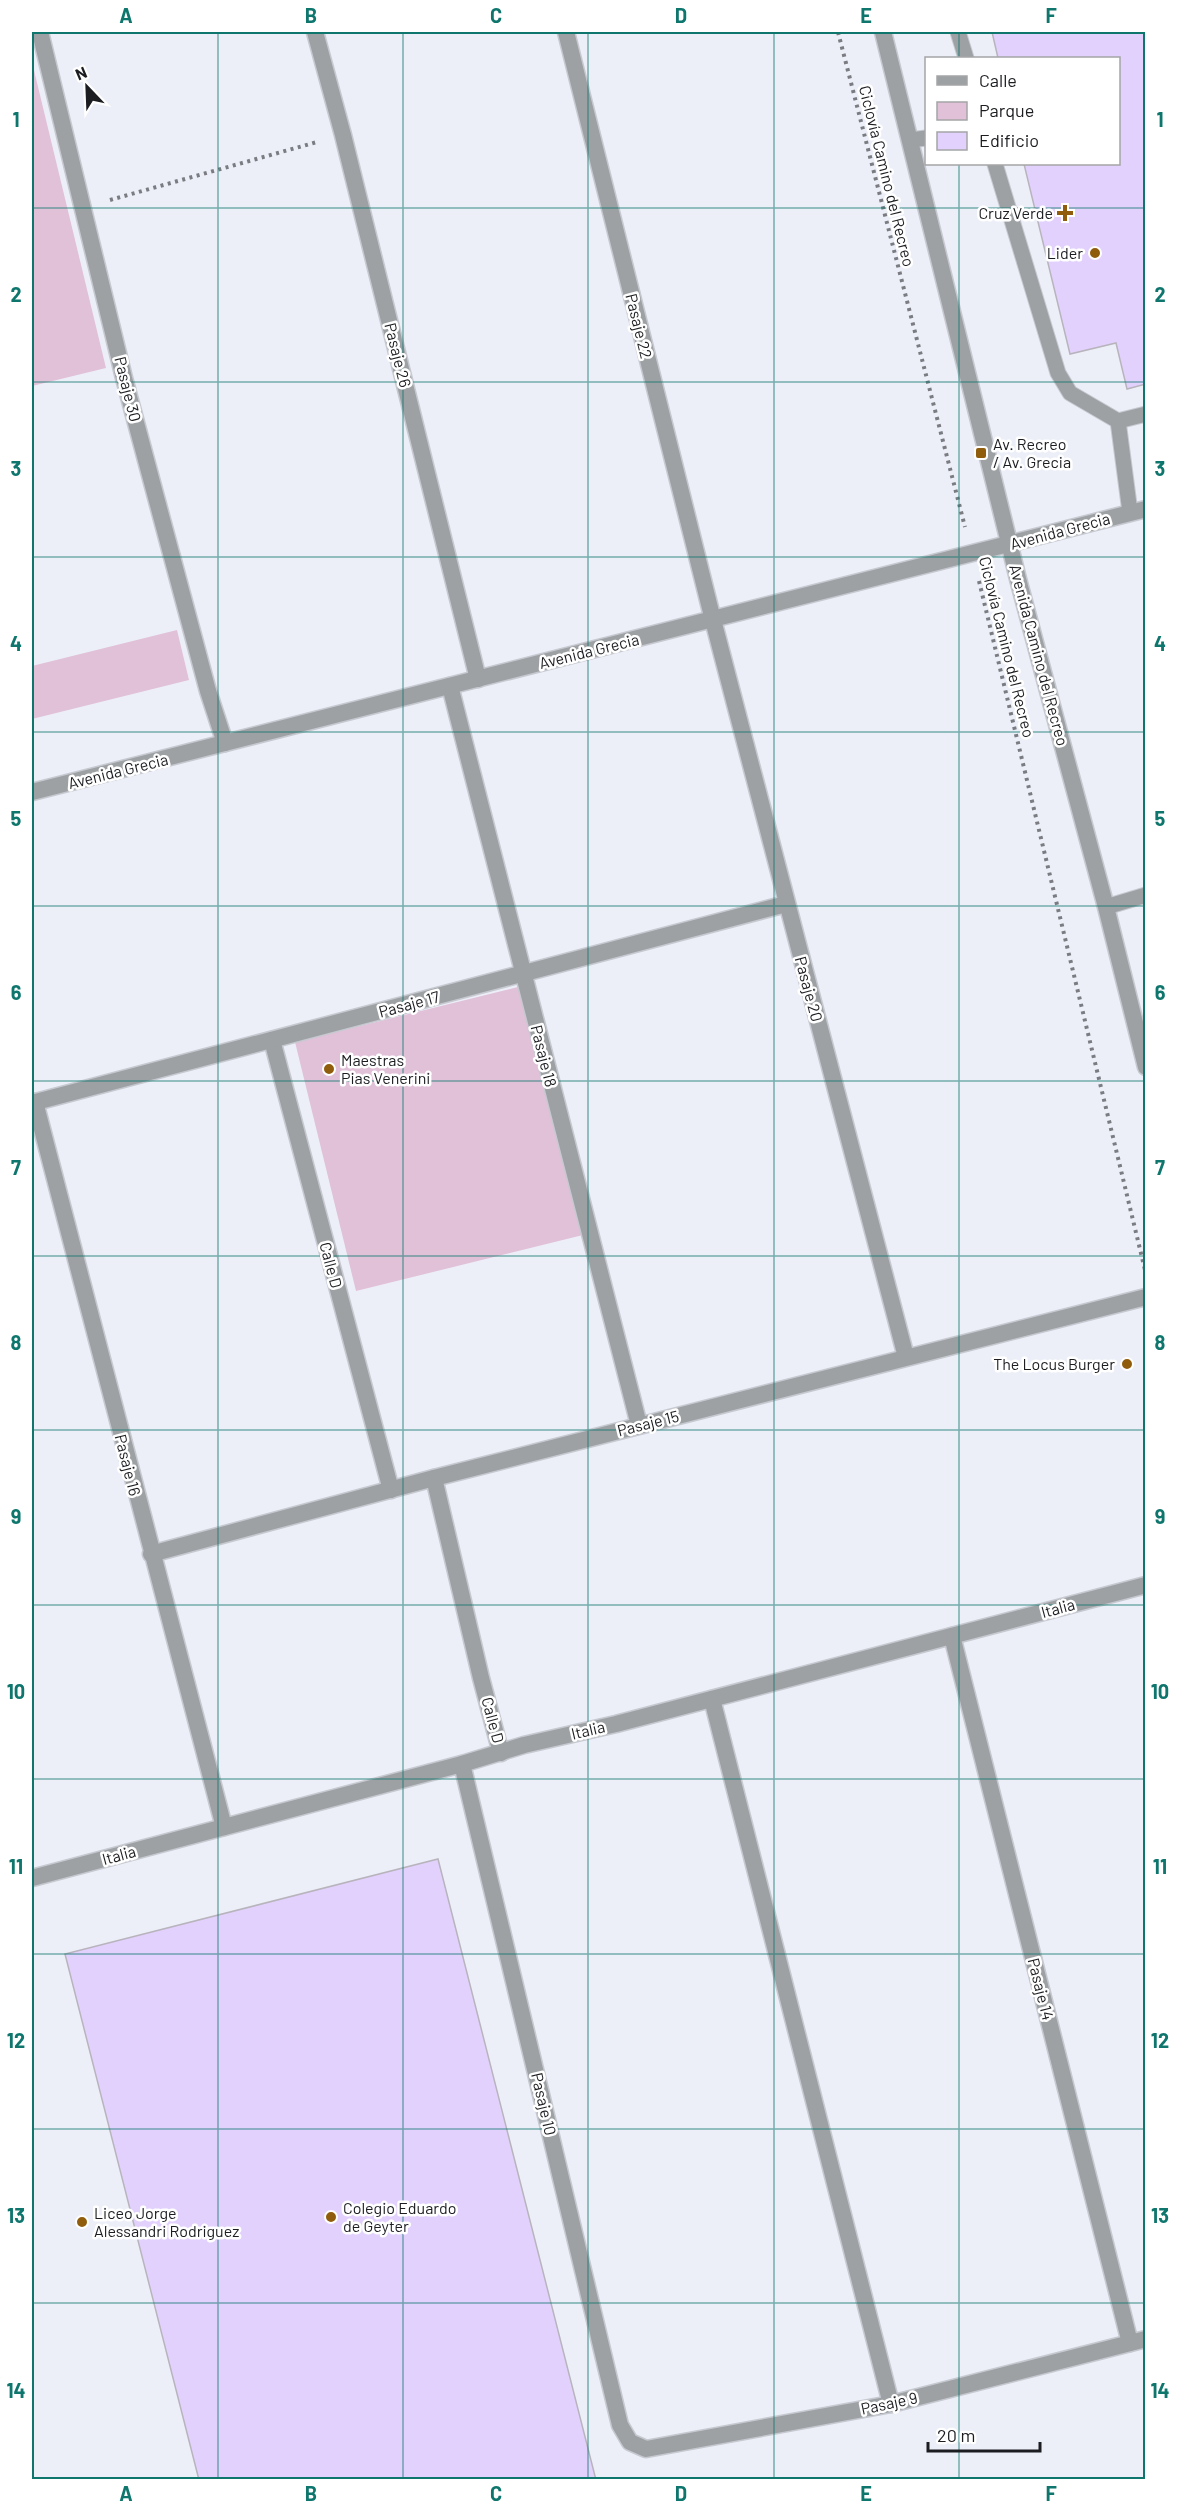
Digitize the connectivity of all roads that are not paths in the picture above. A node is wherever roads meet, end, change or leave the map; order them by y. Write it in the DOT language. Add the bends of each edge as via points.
graph roads {
  1 [pos="40,32"];
  2 [pos="315,32"];
  3 [pos="566,32"];
  4 [pos="883,32"];
  5 [pos="958,32"];
  6 [pos="966,57"];
  7 [pos="918,139"];
  8 [pos="995,165"];
  9 [pos="1146,414"];
  10 [pos="1118,421"];
  11 [pos="1138,511"];
  12 [pos="1011,544"];
  13 [pos="713,620"];
  14 [pos="478,679"];
  15 [pos="450,686"];
  16 [pos="225,743"];
  17 [pos="32,792"];
  18 [pos="1146,895"];
  19 [pos="786,904"];
  20 [pos="1106,907"];
  21 [pos="523,974"];
  22 [pos="272,1040"];
  23 [pos="1145,1060"];
  24 [pos="33,1103"];
  25 [pos="1146,1297"];
  26 [pos="906,1357"];
  27 [pos="639,1425"];
  28 [pos="435,1478"];
  29 [pos="391,1490"];
  30 [pos="151,1554"];
  31 [pos="1146,1585"];
  32 [pos="952,1636"];
  33 [pos="712,1699"];
  34 [pos="501,1753"];
  35 [pos="462,1764"];
  36 [pos="224,1827"];
  37 [pos="32,1878"];
  38 [pos="1138,2341"];
  39 [pos="891,2404"];
  40 [pos="630,2442"];
  1 -- 16 [label="street, Pasaje 30" via="124,378"];
  2 -- 14 [label="street, Pasaje 26"];
  3 -- 13 [label="street, Pasaje 22"];
  4 -- 7 [label="street, Avenida Camino del Recreo"];
  5 -- 6 [label="lane"];
  7 -- 12 [label="street, Avenida Camino del Recreo"];
  8 -- 10 [label="lane" via="1058,374 1070,393"];
  9 -- 10 [label="lane"];
  10 -- 11 [label="lane"];
  11 -- 12 [label="street, Avenida Grecia"];
  12 -- 13 [label="street, Avenida Grecia"];
  12 -- 20 [label="street, Avenida Camino del Recreo"];
  13 -- 14 [label="street, Avenida Grecia"];
  13 -- 19 [label="street, Pasaje 20"];
  14 -- 15 [label="street, Avenida Grecia"];
  15 -- 16 [label="street, Avenida Grecia"];
  15 -- 21 [label="street, Pasaje 18"];
  16 -- 17 [label="street, Avenida Grecia"];
  18 -- 20 [label="lane"];
  19 -- 21 [label="street, Pasaje 17"];
  19 -- 26 [label="street, Pasaje 20"];
  20 -- 23 [label="street, Avenida Camino del Recreo"];
  21 -- 22 [label="street, Pasaje 17"];
  21 -- 27 [label="street, Pasaje 18"];
  22 -- 24 [label="street, Pasaje 17"];
  22 -- 29 [label="street, Calle D"];
  24 -- 30 [label="street, Pasaje 16"];
  25 -- 26 [label="street, Pasaje 15"];
  26 -- 27 [label="street, Pasaje 15"];
  27 -- 28 [label="street, Pasaje 15"];
  28 -- 29 [label="street, Pasaje 15"];
  28 -- 34 [label="street, Calle D"];
  29 -- 30 [label="street, Pasaje 15"];
  30 -- 36 [label="street, Pasaje 16"];
  31 -- 32 [label="street, Italia"];
  32 -- 33 [label="street, Italia"];
  32 -- 38 [label="street, Pasaje 14"];
  33 -- 34 [label="street, Italia"];
  33 -- 39 [label="street"];
  34 -- 35 [label="street, Italia"];
  35 -- 36 [label="street, Italia"];
  35 -- 40 [label="street, Pasaje 10" via="620,2425"];
  36 -- 37 [label="street, Italia"];
  38 -- 39 [label="street, Pasaje 9"];
  39 -- 40 [label="street, Pasaje 9" via="646,2449"];
}
